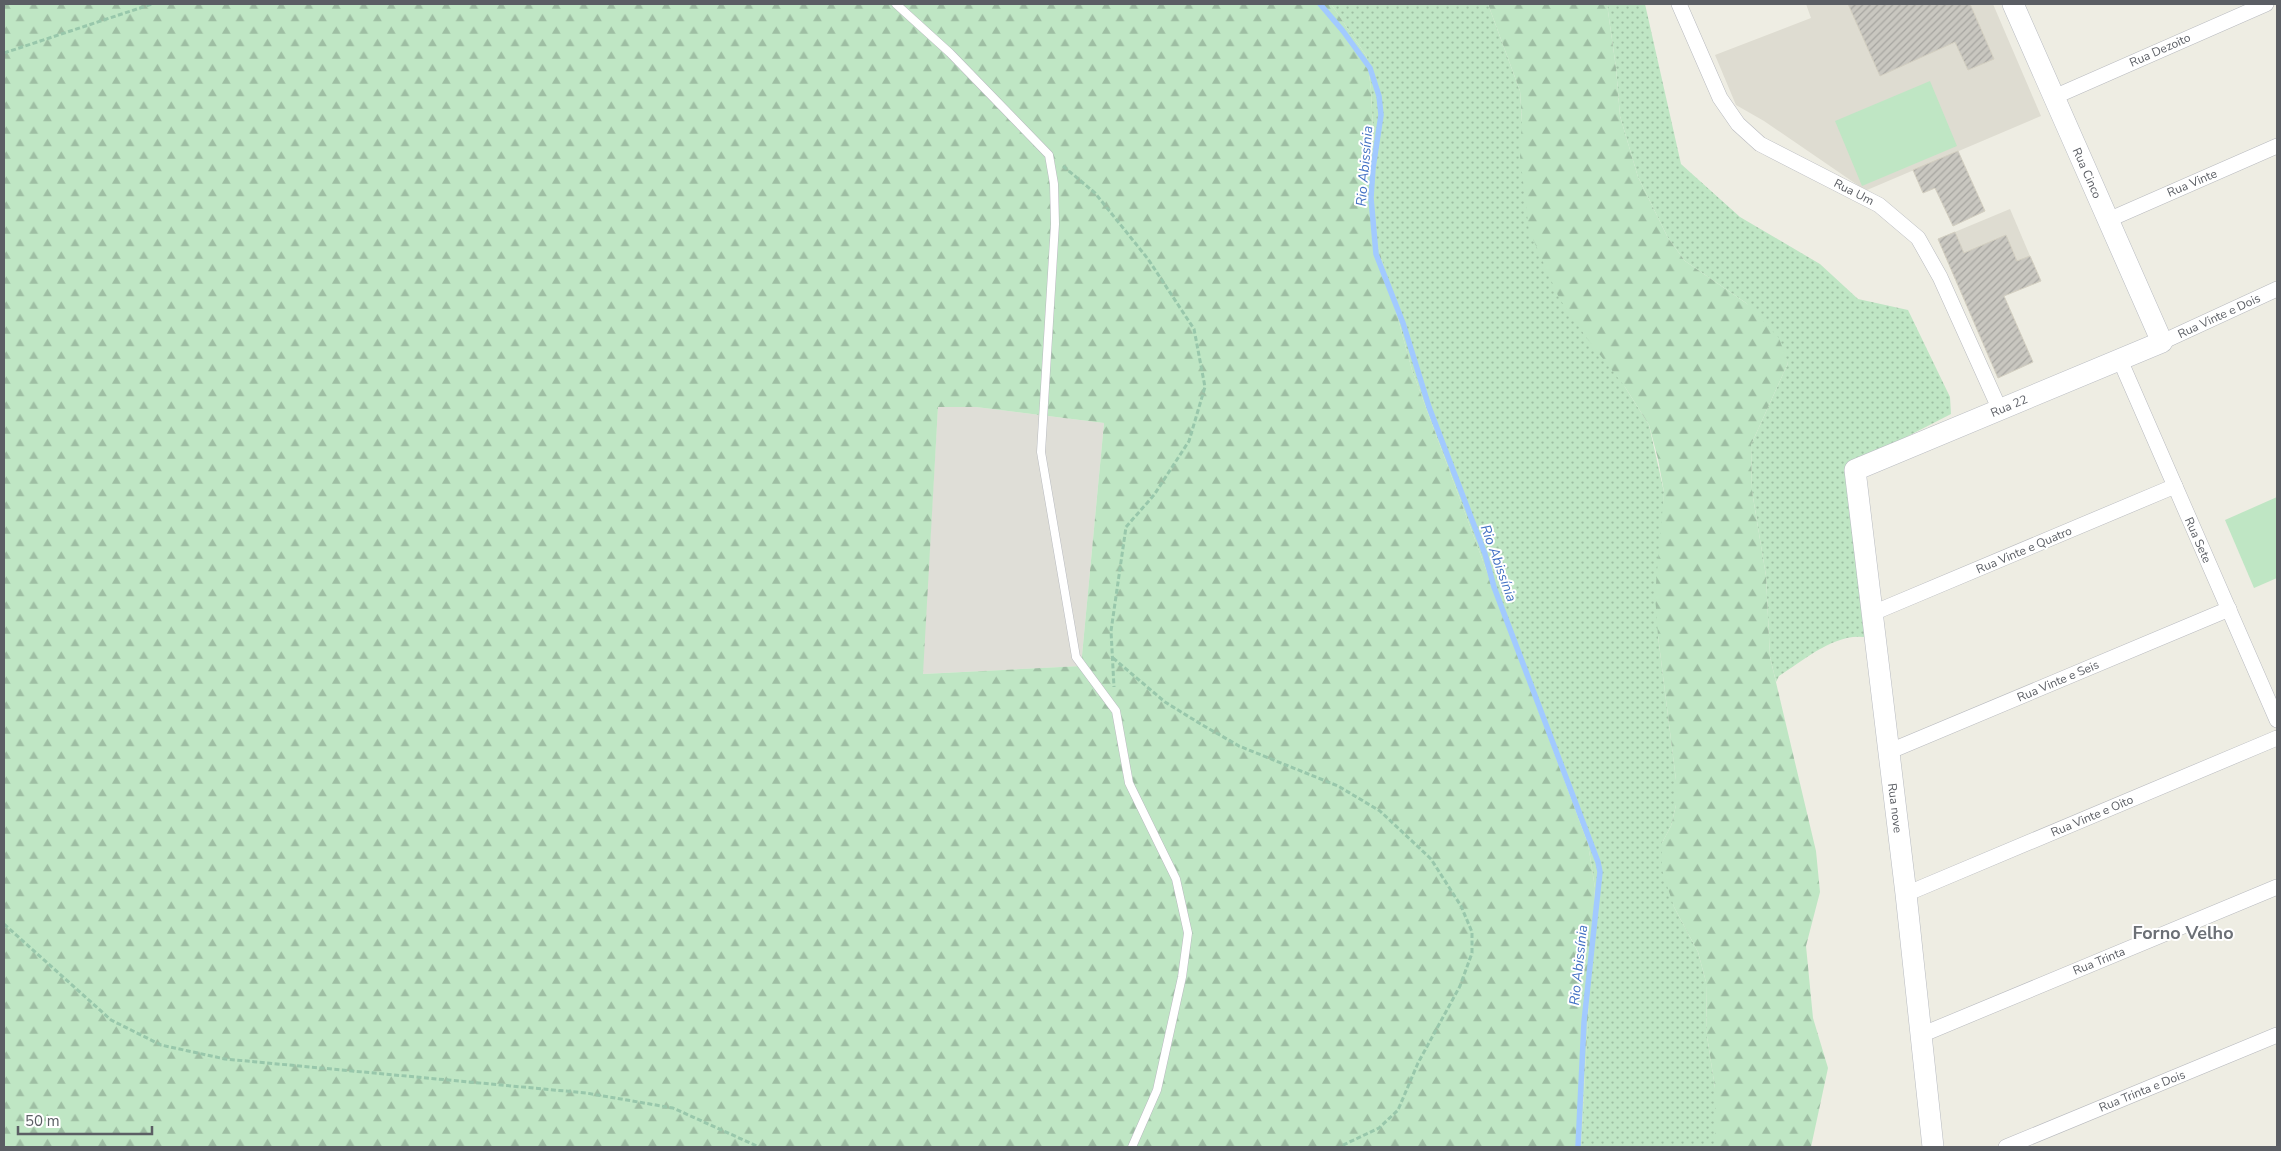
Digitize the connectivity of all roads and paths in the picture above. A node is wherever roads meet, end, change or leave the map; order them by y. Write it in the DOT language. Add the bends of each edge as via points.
graph roads {
  1 [pos="152,4"];
  2 [pos="896,4"];
  3 [pos="1679,4"];
  4 [pos="2013,4"];
  5 [pos="2266,4"];
  6 [pos="4,53"];
  7 [pos="2054,97"];
  8 [pos="2277,146"];
  9 [pos="1049,155"];
  10 [pos="2108,220"];
  11 [pos="2277,289"];
  12 [pos="2162,342"];
  13 [pos="2120,360"];
  14 [pos="2000,410"];
  15 [pos="1855,470"];
  16 [pos="2175,486"];
  17 [pos="2228,609"];
  18 [pos="1873,613"];
  19 [pos="1113,658"];
  20 [pos="1116,711"];
  21 [pos="2277,720"];
  22 [pos="2277,738"];
  23 [pos="1888,752"];
  24 [pos="2277,887"];
  25 [pos="1906,894"];
  26 [pos="4,924"];
  27 [pos="1921,1035"];
  28 [pos="2277,1035"];
  29 [pos="759,1147"];
  30 [pos="1132,1147"];
  31 [pos="1339,1147"];
  32 [pos="1933,1147"];
  33 [pos="2006,1147"];
  1 -- 6 [label="path"];
  2 -- 9 [label="lane" via="950,53"];
  3 -- 14 [label="street, Rua Um" via="1720,98 1738,124 1760,144 1879,205 1918,238 1940,277"];
  4 -- 7 [label="street, Rua Cinco"];
  5 -- 7 [label="street, Rua Dezoito"];
  7 -- 10 [label="street, Rua Cinco"];
  8 -- 10 [label="street, Rua Vinte"];
  9 -- 19 [label="path" via="1095,194 1148,259 1194,329 1206,387 1189,441 1154,495 1126,527 1111,631"];
  9 -- 20 [label="lane" via="1055,224 1040,452 1076,656"];
  10 -- 12 [label="street, Rua Cinco"];
  11 -- 12 [label="street, Rua Vinte e Dois"];
  12 -- 13 [label="street, Rua 22"];
  13 -- 14 [label="street, Rua 22"];
  13 -- 16 [label="street, Rua Sete"];
  14 -- 15 [label="street, Rua 22"];
  15 -- 18 [label="street, Rua nove"];
  16 -- 17 [label="street, Rua Sete"];
  16 -- 18 [label="street, Rua Vinte e Quatro"];
  17 -- 21 [label="street, Rua Sete"];
  17 -- 23 [label="street, Rua Vinte e Seis"];
  18 -- 23 [label="street, Rua nove"];
  19 -- 20 [label="path"];
  19 -- 31 [label="path" via="1164,702 1239,746 1338,786 1380,810 1431,859 1461,906 1472,932 1472,953 1460,986 1418,1063 1398,1110 1379,1128"];
  20 -- 30 [label="lane" via="1130,783 1176,879 1188,932 1182,977 1157,1090"];
  22 -- 25 [label="street, Rua Vinte e Oito"];
  23 -- 25 [label="street, Rua nove"];
  24 -- 27 [label="street, Rua Trinta"];
  25 -- 27 [label="street, Rua nove"];
  26 -- 29 [label="path" via="111,1020 161,1045 225,1059 453,1079 596,1095 673,1108"];
  27 -- 32 [label="street, Rua nove"];
  28 -- 33 [label="street, Rua Trinta e Dois"];
}
